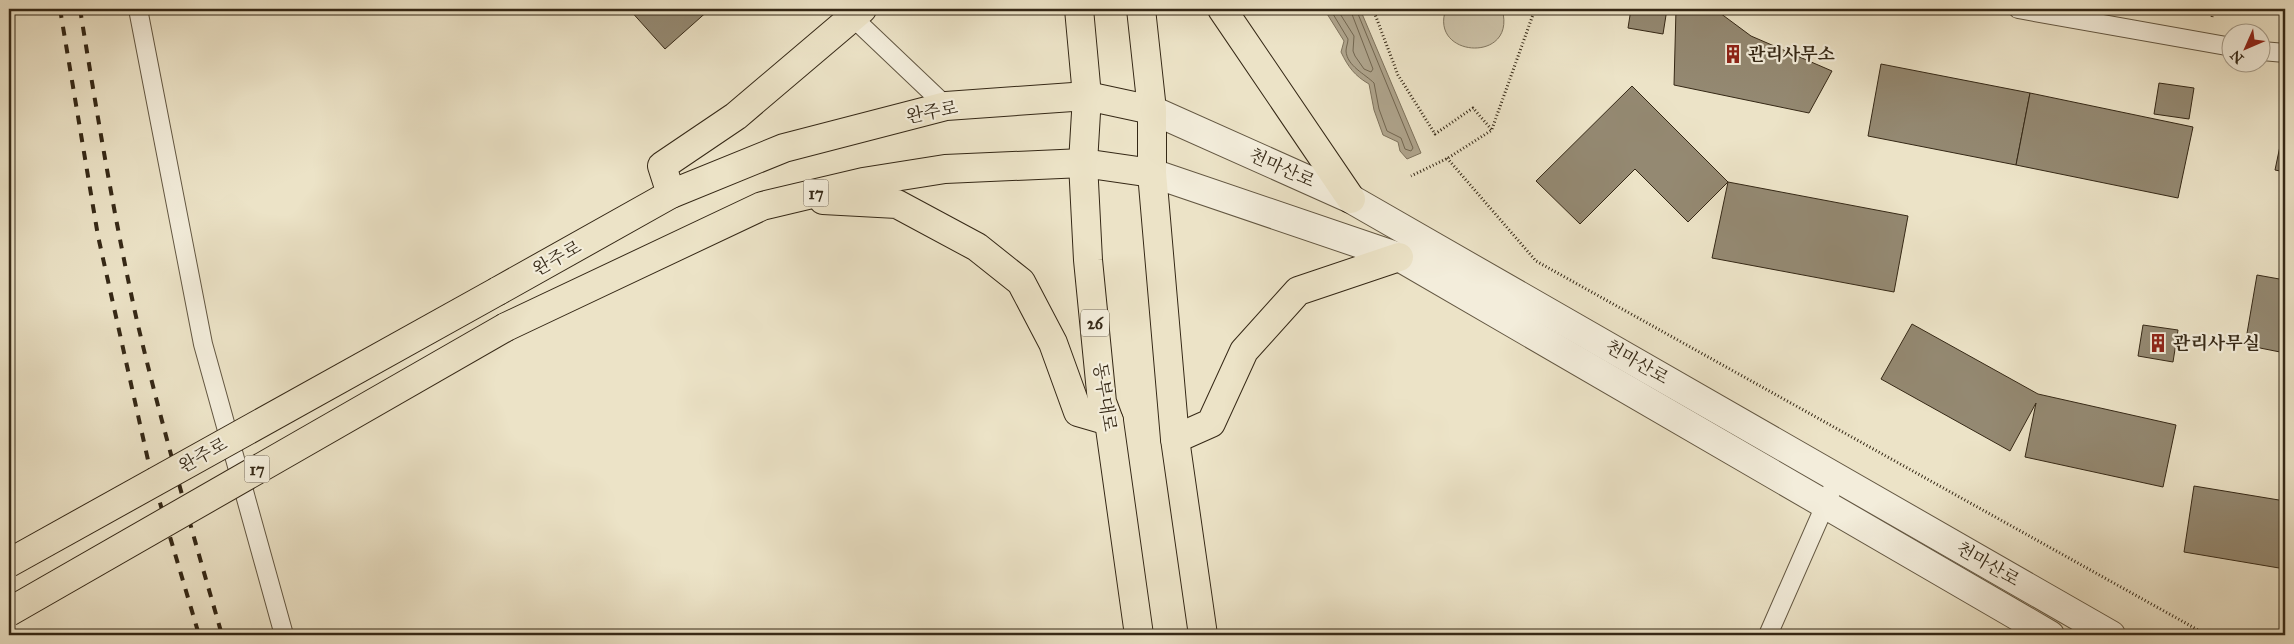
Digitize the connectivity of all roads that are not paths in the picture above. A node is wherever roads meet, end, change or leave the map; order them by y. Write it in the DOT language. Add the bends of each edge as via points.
graph roads {
  1 [pos="138,9"];
  2 [pos="1080,9"];
  3 [pos="1141,9"];
  4 [pos="1222,9"];
  5 [pos="2018,9"];
  6 [pos="853,12"];
  7 [pos="2222,45"];
  8 [pos="2272,52"];
  9 [pos="2285,53"];
  10 [pos="1087,96"];
  11 [pos="946,106"];
  12 [pos="1152,110"];
  13 [pos="1083,163"];
  14 [pos="1152,173"];
  15 [pos="671,194"];
  16 [pos="791,199"];
  17 [pos="1352,199"];
  18 [pos="1399,257"];
  19 [pos="1109,422"];
  20 [pos="1174,439"];
  21 [pos="1837,478"];
  22 [pos="1826,505"];
  23 [pos="9,563"];
  24 [pos="9,612"];
  25 [pos="284,635"];
  26 [pos="1139,635"];
  27 [pos="1203,635"];
  28 [pos="1768,635"];
  29 [pos="2050,635"];
  30 [pos="2111,635"];
  1 -- 25 [label="lane" via="203,344"];
  2 -- 10 [label="main road, 동부대로 / 26"];
  3 -- 12 [label="main road"];
  4 -- 17 [label="main road"];
  5 -- 7 [label="lane"];
  6 -- 11 [label="lane"];
  6 -- 15 [label="main road" via="736,116 662,166"];
  8 -- 9 [label="lane"];
  10 -- 11 [label="main road, 완주로"];
  10 -- 12 [label="main road, 완주로"];
  10 -- 13 [label="main road, 동부대로 / 26"];
  11 -- 15 [label="main road, 완주로" via="784,148"];
  12 -- 14 [label="main road"];
  12 -- 17 [label="street, 천마산로"];
  13 -- 14 [label="main road, 17"];
  13 -- 16 [label="main road, 17" via="945,169 876,178"];
  13 -- 19 [label="main road, 동부대로 / 26" via="1088,260 1102,402"];
  14 -- 18 [label="street, 천마산로"];
  14 -- 20 [label="main road"];
  15 -- 23 [label="main road, 완주로 / 17, bridge"];
  16 -- 19 [label="main road" via="897,204 977,247 1021,282 1053,343 1078,412"];
  16 -- 24 [label="main road, 17, bridge" via="762,206 506,327"];
  17 -- 21 [label="street, 천마산로"];
  18 -- 20 [label="main road" via="1298,291 1244,351 1211,423"];
  18 -- 22 [label="street, 천마산로"];
  19 -- 26 [label="main road, 동부대로 / 26"];
  20 -- 27 [label="main road"];
  21 -- 22 [label="lane"];
  21 -- 30 [label="street, 천마산로"];
  22 -- 28 [label="lane"];
  22 -- 29 [label="street, 천마산로"];
}
